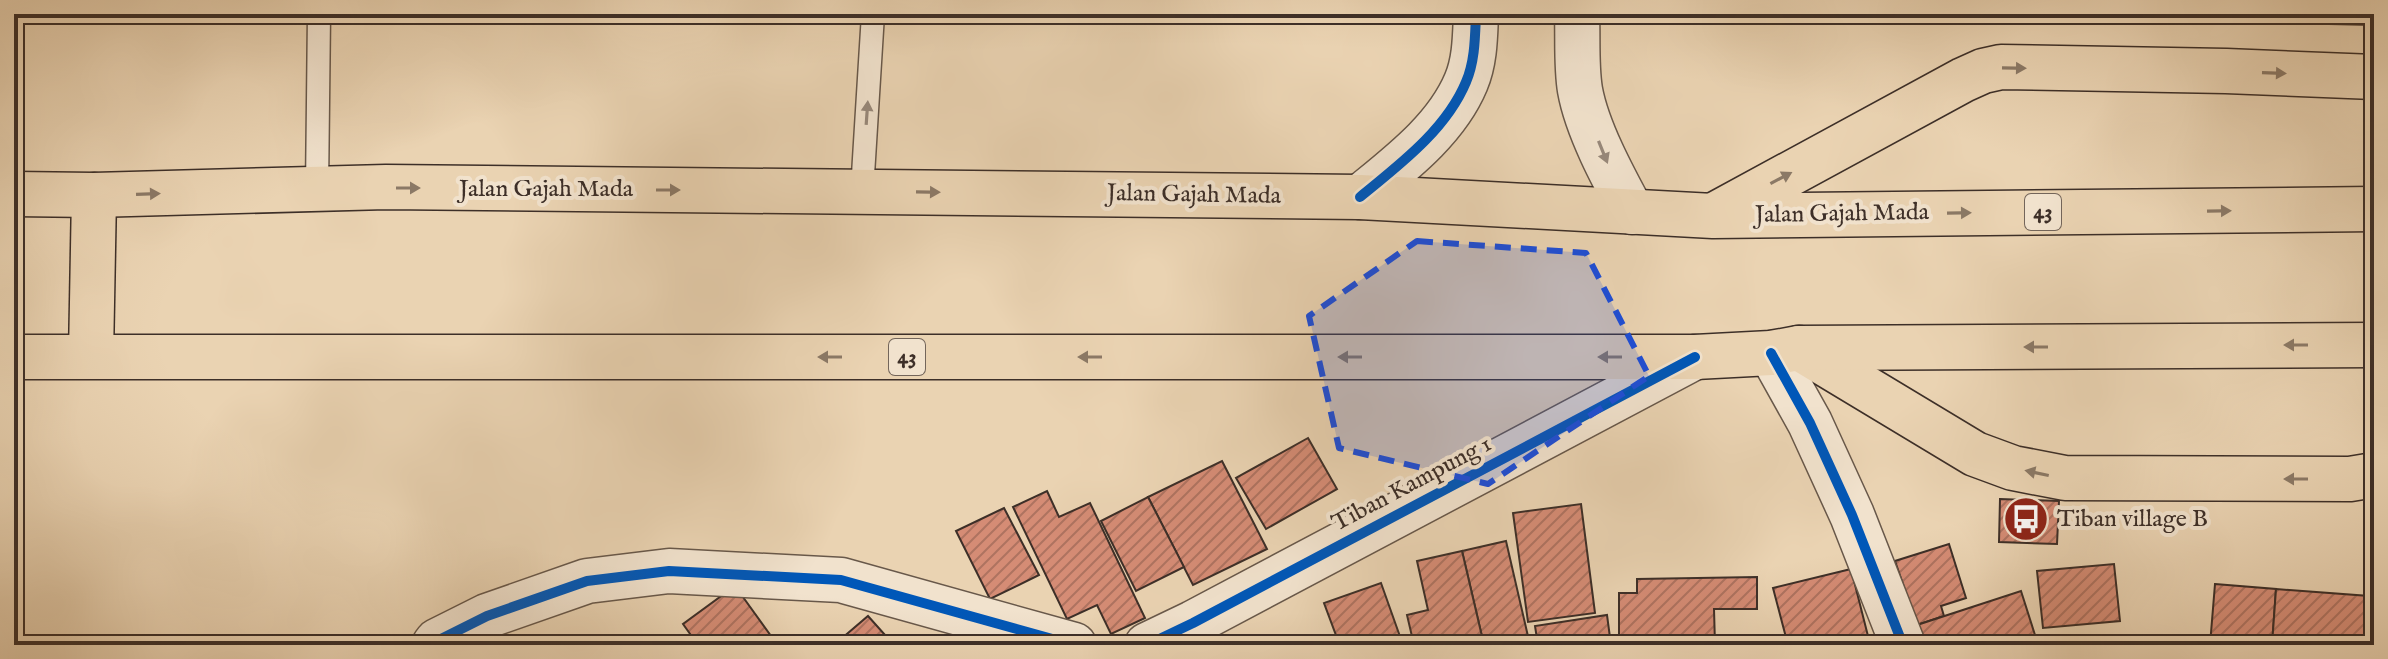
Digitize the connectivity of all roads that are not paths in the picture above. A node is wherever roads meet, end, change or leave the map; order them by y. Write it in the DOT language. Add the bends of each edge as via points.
graph roads {
  1 [pos="319,14"];
  2 [pos="873,14"];
  3 [pos="1476,14"];
  4 [pos="1577,14"];
  5 [pos="2374,77"];
  6 [pos="317,189"];
  7 [pos="862,191"];
  8 [pos="14,194"];
  9 [pos="94,195"];
  10 [pos="1360,197"];
  11 [pos="2374,209"];
  12 [pos="1632,212"];
  13 [pos="1713,216"];
  14 [pos="2374,345"];
  15 [pos="1785,350"];
  16 [pos="91,356"];
  17 [pos="14,357"];
  18 [pos="1695,357"];
  19 [pos="2374,475"];
  20 [pos="434,645"];
  21 [pos="1074,645"];
  22 [pos="1147,645"];
  23 [pos="1903,645"];
  1 -- 6 [label="lane"];
  7 -- 2 [label="lane, one-way"];
  3 -- 10 [label="street" via="1474,54 1466,83 1451,107 1401,164"];
  4 -- 12 [label="street, one-way" via="1580,89 1612,175"];
  13 -- 5 [label="highway, one-way" via="1963,80 2001,67"];
  6 -- 7 [label="highway, Jalan Gajah Mada / 43, one-way"];
  9 -- 6 [label="highway, Jalan Gajah Mada / 43, one-way"];
  7 -- 10 [label="highway, Jalan Gajah Mada / 43, one-way"];
  8 -- 9 [label="highway, Jalan Gajah Mada / 43"];
  9 -- 16 [label="highway"];
  10 -- 12 [label="highway, Jalan Gajah Mada / 43"];
  13 -- 11 [label="highway, Jalan Gajah Mada / 43, one-way"];
  12 -- 13 [label="highway, Jalan Gajah Mada / 43"];
  14 -- 15 [label="highway, 43, one-way"];
  15 -- 18 [label="highway, 43"];
  19 -- 15 [label="highway, one-way" via="2065,478 2013,468 1975,454"];
  15 -- 23 [label="street"];
  16 -- 17 [label="highway, 43"];
  18 -- 16 [label="highway, 43, one-way"];
  18 -- 22 [label="street, Tiban Kampung 1"];
  20 -- 21 [label="street" via="487,616 587,581 669,571 841,580"];
}
